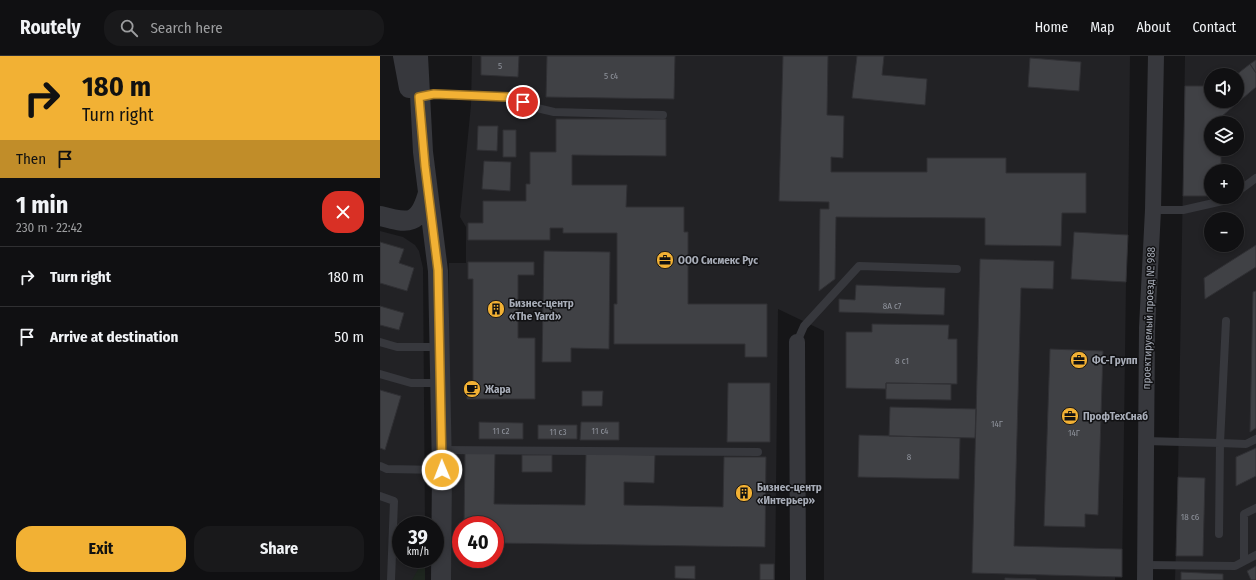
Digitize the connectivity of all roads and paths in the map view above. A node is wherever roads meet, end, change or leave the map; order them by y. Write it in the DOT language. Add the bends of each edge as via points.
graph roads {
  1 [pos="403,56"];
  2 [pos="418,56"];
  3 [pos="1156,56"];
  4 [pos="419,97"];
  5 [pos="663,115"];
  6 [pos="423,152"];
  7 [pos="1256,178"];
  8 [pos="1244,187"];
  9 [pos="428,194"];
  10 [pos="1209,204"];
  11 [pos="1154,210"];
  12 [pos="380,216"];
  13 [pos="957,269"];
  14 [pos="1226,321"];
  15 [pos="380,342"];
  16 [pos="797,342"];
  17 [pos="440,347"];
  18 [pos="380,374"];
  19 [pos="440,382"];
  20 [pos="1256,439"];
  21 [pos="1145,441"];
  22 [pos="1220,443"];
  23 [pos="441,450"];
  24 [pos="758,452"];
  25 [pos="380,466"];
  26 [pos="442,470"];
  27 [pos="380,496"];
  28 [pos="1256,508"];
  29 [pos="1219,534"];
  30 [pos="1256,555"];
  31 [pos="1244,561"];
  32 [pos="1145,573"];
  33 [pos="391,580"];
  34 [pos="441,580"];
  35 [pos="798,580"];
  1 -- 6 [label="street"];
  2 -- 4 [label="street"];
  3 -- 11 [label="street, проектируемый проезд № 988"];
  4 -- 5 [label="lane" via="434,94 509,97 554,112"];
  4 -- 6 [label="street"];
  6 -- 9 [label="street"];
  7 -- 8 [label="lane"];
  9 -- 12 [label="street" via="424,207 412,220 397,221"];
  9 -- 17 [label="street" via="438,270"];
  10 -- 11 [label="lane" via="1183,210"];
  11 -- 21 [label="street, проектируемый проезд № 988" via="1146,328"];
  13 -- 16 [label="lane" via="859,266 804,326"];
  14 -- 22 [label="lane"];
  15 -- 17 [label="lane" via="397,347"];
  16 -- 35 [label="street"];
  17 -- 19 [label="street"];
  18 -- 19 [label="lane" via="411,383"];
  19 -- 23 [label="street"];
  20 -- 22 [label="lane" via="1246,444"];
  21 -- 22 [label="lane"];
  21 -- 32 [label="street, проектируемый проезд № 988"];
  22 -- 29 [label="lane"];
  23 -- 24 [label="lane"];
  23 -- 26 [label="street"];
  25 -- 26 [label="lane" via="387,469"];
  26 -- 34 [label="street"];
  27 -- 33 [label="lane" via="394,501"];
  28 -- 31 [label="lane" via="1244,514"];
  30 -- 31 [label="lane"];
  31 -- 32 [label="lane" via="1235,566"];
}
